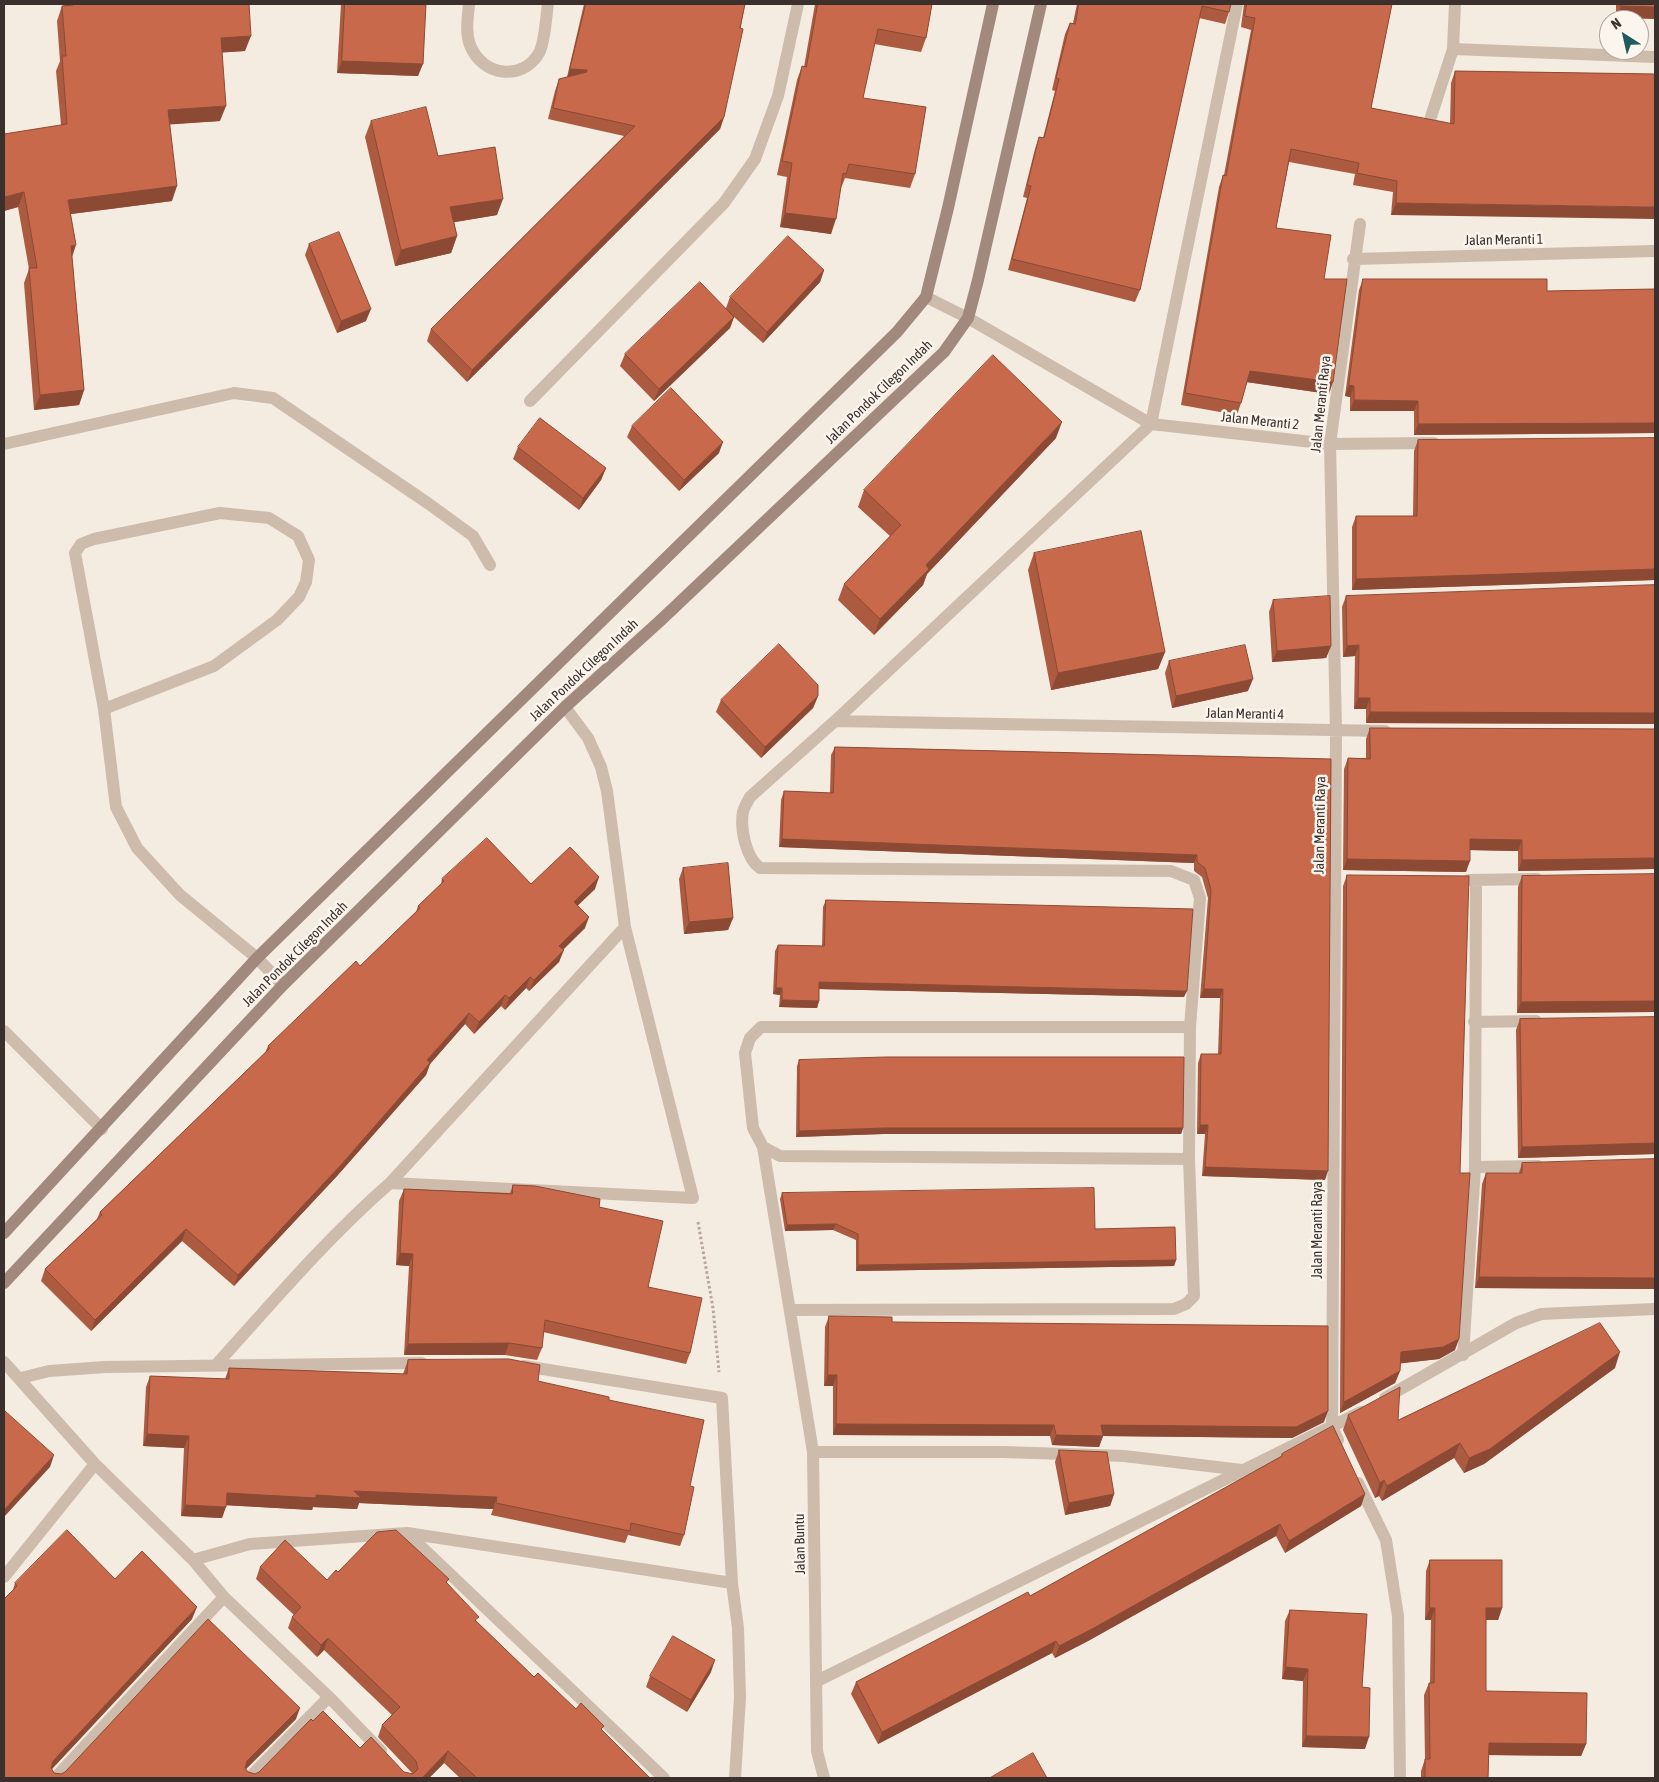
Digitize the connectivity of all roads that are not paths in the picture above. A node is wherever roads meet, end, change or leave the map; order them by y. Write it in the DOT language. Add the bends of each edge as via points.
graph roads {
  1 [pos="469,4"];
  2 [pos="548,4"];
  3 [pos="798,4"];
  4 [pos="993,4"];
  5 [pos="1041,4"];
  6 [pos="1238,4"];
  7 [pos="1455,4"];
  8 [pos="1453,49"];
  9 [pos="1655,57"];
  10 [pos="1429,123"];
  11 [pos="1360,224"];
  12 [pos="1655,251"];
  13 [pos="1354,259"];
  14 [pos="926,297"];
  15 [pos="968,318"];
  16 [pos="530,401"];
  17 [pos="1151,424"];
  18 [pos="1448,442"];
  19 [pos="4,444"];
  20 [pos="1330,444"];
  21 [pos="490,565"];
  22 [pos="565,707"];
  23 [pos="104,709"];
  24 [pos="835,721"];
  25 [pos="1336,731"];
  26 [pos="1396,731"];
  27 [pos="1457,879"];
  28 [pos="1546,879"];
  29 [pos="1476,880"];
  30 [pos="625,928"];
  31 [pos="257,958"];
  32 [pos="283,985"];
  33 [pos="1550,1021"];
  34 [pos="1474,1022"];
  35 [pos="1190,1027"];
  36 [pos="4,1031"];
  37 [pos="102,1129"];
  38 [pos="763,1147"];
  39 [pos="1189,1159"];
  40 [pos="1551,1165"];
  41 [pos="1475,1167"];
  42 [pos="390,1183"];
  43 [pos="4,1233"];
  44 [pos="4,1283"];
  45 [pos="1655,1309"];
  46 [pos="790,1310"];
  47 [pos="1463,1355"];
  48 [pos="4,1362"];
  49 [pos="437,1363"];
  50 [pos="216,1365"];
  51 [pos="515,1365"];
  52 [pos="20,1378"];
  53 [pos="1332,1428"];
  54 [pos="1342,1449"];
  55 [pos="813,1452"];
  56 [pos="96,1464"];
  57 [pos="1243,1470"];
  58 [pos="1353,1472"];
  59 [pos="407,1533"];
  60 [pos="193,1560"];
  61 [pos="4,1577"];
  62 [pos="732,1583"];
  63 [pos="224,1597"];
  64 [pos="817,1681"];
  65 [pos="329,1697"];
  66 [pos="387,1758"];
  67 [pos="55,1778"];
  68 [pos="249,1778"];
  69 [pos="664,1778"];
  70 [pos="735,1778"];
  71 [pos="824,1778"];
  72 [pos="1400,1778"];
  1 -- 2 [label="street" via="470,46 480,60 495,71 515,73 525,68 540,52"];
  3 -- 16 [label="street" via="778,96 755,159 724,203"];
  4 -- 14 [label="street, Jalan Pondok Cilegon Indah"];
  5 -- 15 [label="street, Jalan Pondok Cilegon Indah"];
  6 -- 17 [label="street"];
  7 -- 8 [label="street"];
  8 -- 9 [label="street"];
  8 -- 10 [label="street"];
  11 -- 13 [label="street, Jalan Meranti Raya"];
  12 -- 13 [label="street, Jalan Meranti 1"];
  13 -- 20 [label="street, Jalan Meranti Raya"];
  14 -- 15 [label="street, Jalan Meranti 2"];
  14 -- 31 [label="street, Jalan Pondok Cilegon Indah" via="897,332"];
  15 -- 17 [label="street, Jalan Meranti 2"];
  15 -- 22 [label="street, Jalan Pondok Cilegon Indah" via="944,352"];
  17 -- 20 [label="street, Jalan Meranti 2"];
  17 -- 24 [label="street"];
  18 -- 20 [label="street, Jalan Meranti 2"];
  19 -- 21 [label="street" via="234,393 273,398 473,536"];
  20 -- 25 [label="street, Jalan Meranti Raya" via="1340,599"];
  22 -- 30 [label="street" via="588,738 608,791"];
  22 -- 32 [label="street, Jalan Pondok Cilegon Indah"];
  23 -- 23 [label="street" via="75,552 81,544 220,513 269,518 298,536 309,560 306,582 299,597 277,620 214,666"];
  23 -- 31 [label="street" via="116,807 137,848 180,895"];
  24 -- 25 [label="street, Jalan Meranti 4"];
  24 -- 35 [label="street" via="750,797 743,812 747,854 752,862 760,868 1171,871 1194,880 1200,898"];
  25 -- 26 [label="street, Jalan Meranti 4"];
  25 -- 53 [label="street, Jalan Meranti Raya" via="1339,878"];
  27 -- 29 [label="street"];
  28 -- 29 [label="street"];
  29 -- 34 [label="street"];
  30 -- 42 [label="street"];
  30 -- 42 [label="street" via="693,1198"];
  31 -- 32 [label="street"];
  31 -- 37 [label="street, Jalan Pondok Cilegon Indah"];
  32 -- 44 [label="street, Jalan Pondok Cilegon Indah"];
  33 -- 34 [label="street"];
  34 -- 41 [label="street"];
  35 -- 38 [label="street, Jalan Buntu" via="760,1027 750,1038 745,1053 753,1128"];
  35 -- 39 [label="street"];
  36 -- 37 [label="street"];
  37 -- 43 [label="street, Jalan Pondok Cilegon Indah"];
  38 -- 39 [label="street" via="780,1156"];
  38 -- 46 [label="street, Jalan Buntu"];
  39 -- 46 [label="street" via="1194,1296 1174,1309"];
  40 -- 41 [label="street"];
  41 -- 47 [label="street"];
  42 -- 50 [label="street" via="357,1211"];
  45 -- 47 [label="street" via="1542,1314 1516,1323"];
  46 -- 55 [label="street, Jalan Buntu"];
  47 -- 53 [label="street"];
  48 -- 52 [label="street"];
  49 -- 50 [label="street"];
  50 -- 52 [label="street" via="105,1367 49,1371"];
  51 -- 62 [label="street" via="722,1398"];
  52 -- 56 [label="street"];
  53 -- 54 [label="street"];
  53 -- 57 [label="street"];
  55 -- 57 [label="street" via="945,1451 1124,1456"];
  55 -- 64 [label="street, Jalan Buntu"];
  56 -- 60 [label="street"];
  56 -- 61 [label="street"];
  57 -- 64 [label="street"];
  58 -- 72 [label="street" via="1386,1540 1397,1607"];
  59 -- 60 [label="street" via="250,1544"];
  59 -- 62 [label="street"];
  59 -- 69 [label="street"];
  60 -- 63 [label="street"];
  62 -- 70 [label="street" via="738,1628 740,1697"];
  63 -- 65 [label="street"];
  63 -- 67 [label="street"];
  64 -- 71 [label="street, Jalan Buntu" via="817,1750"];
  65 -- 66 [label="street"];
  65 -- 68 [label="street"];
}
